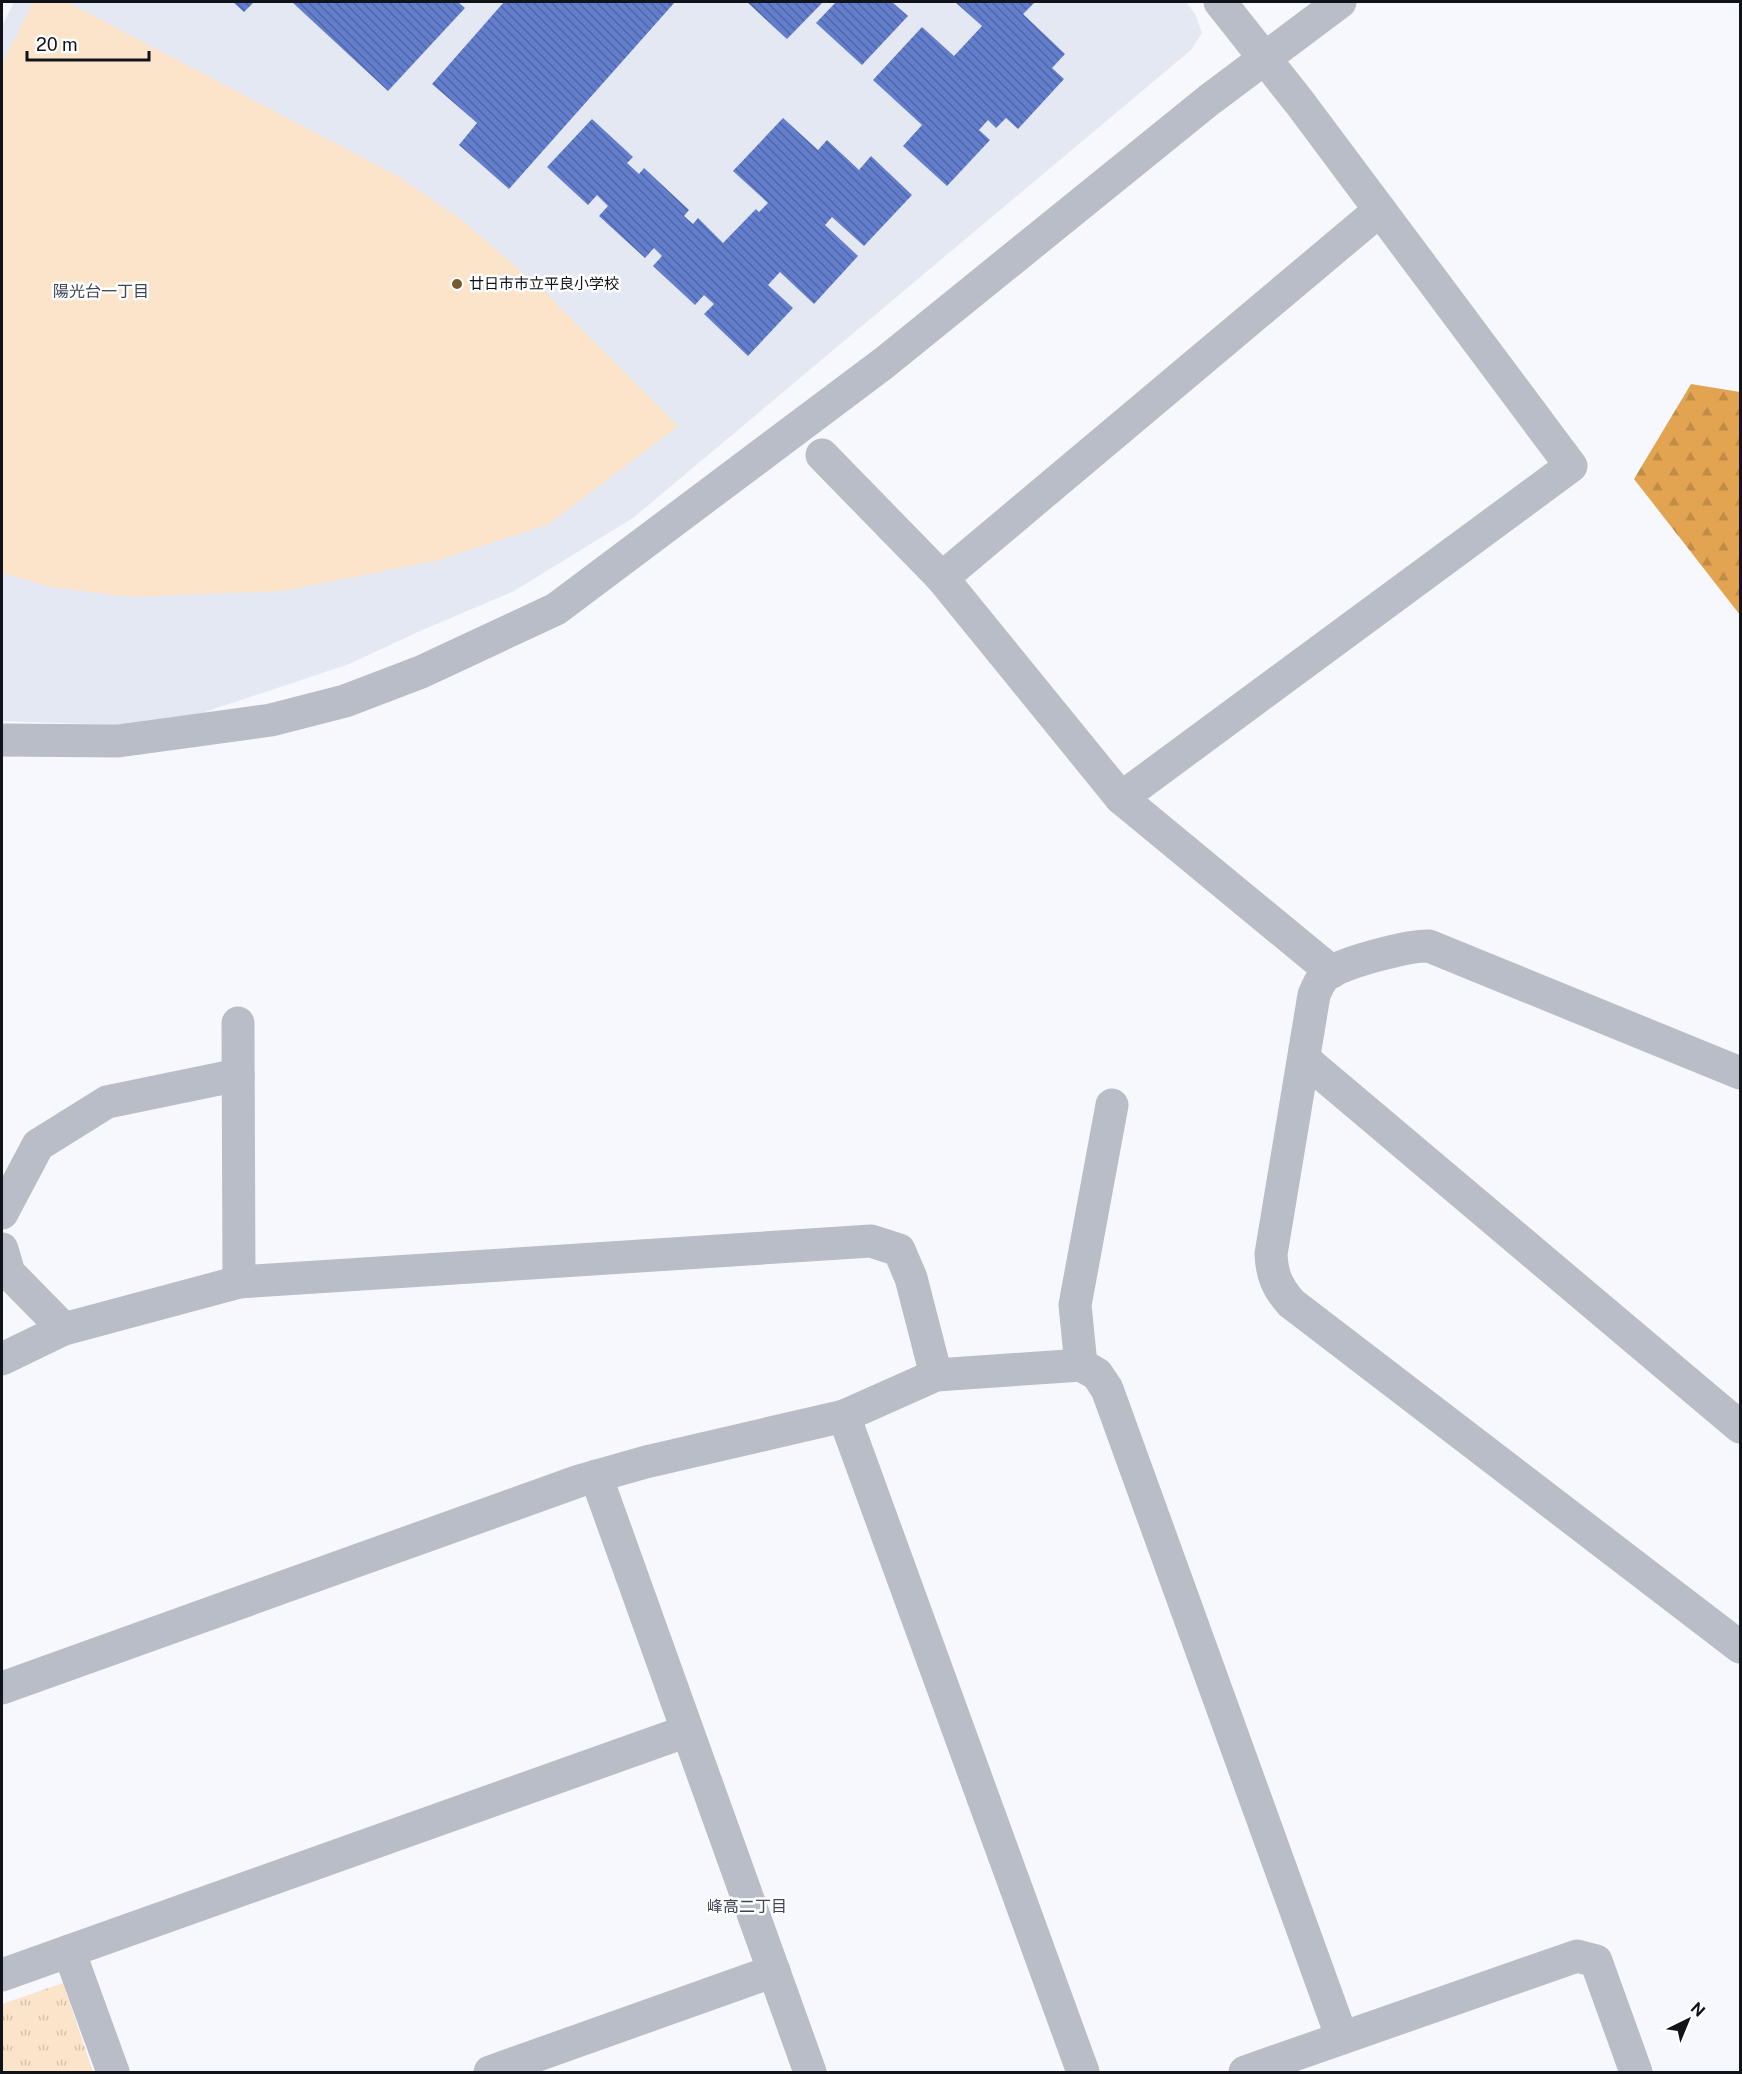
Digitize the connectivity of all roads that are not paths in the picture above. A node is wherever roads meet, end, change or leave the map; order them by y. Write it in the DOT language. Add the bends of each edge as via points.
graph roads {
  1 [pos="1220,2"];
  2 [pos="1340,2"];
  3 [pos="1265,59"];
  4 [pos="1380,210"];
  5 [pos="822,455"];
  6 [pos="942,578"];
  7 [pos="2,740"];
  8 [pos="1121,798"];
  9 [pos="1332,972"];
  10 [pos="238,1023"];
  11 [pos="1304,1059"];
  12 [pos="1740,1073"];
  13 [pos="238,1075"];
  14 [pos="1112,1105"];
  15 [pos="2,1214"];
  16 [pos="2,1249"];
  17 [pos="239,1282"];
  18 [pos="64,1329"];
  19 [pos="2,1359"];
  20 [pos="1081,1365"];
  21 [pos="936,1375"];
  22 [pos="844,1416"];
  23 [pos="1740,1427"];
  24 [pos="596,1476"];
  25 [pos="1740,1647"];
  26 [pos="2,1688"];
  27 [pos="687,1731"];
  28 [pos="69,1951"];
  29 [pos="774,1971"];
  30 [pos="2,1976"];
  31 [pos="1342,2038"];
  32 [pos="113,2073"];
  33 [pos="490,2073"];
  34 [pos="810,2073"];
  35 [pos="1083,2073"];
  36 [pos="1245,2073"];
  37 [pos="1636,2073"];
  1 -- 3 [label="street"];
  2 -- 3 [label="street"];
  3 -- 4 [label="street"];
  3 -- 7 [label="street" via="884,363 556,609 421,672 345,701 271,720 118,741"];
  4 -- 6 [label="street"];
  4 -- 8 [label="street" via="1571,466"];
  5 -- 6 [label="street"];
  6 -- 8 [label="street"];
  8 -- 9 [label="street"];
  9 -- 11 [label="street" via="1326,974 1314,995"];
  9 -- 12 [label="street" via="1406,947 1429,946"];
  10 -- 13 [label="street"];
  11 -- 23 [label="street"];
  11 -- 25 [label="street" via="1271,1254 1272,1273 1279,1289 1291,1303"];
  13 -- 15 [label="street" via="107,1102 38,1145"];
  13 -- 17 [label="street"];
  14 -- 20 [label="street" via="1075,1305"];
  16 -- 18 [label="street" via="9,1273"];
  17 -- 18 [label="street"];
  17 -- 21 [label="street" via="872,1241 899,1250 911,1278"];
  18 -- 19 [label="street"];
  20 -- 21 [label="street"];
  20 -- 31 [label="street" via="1097,1374 1107,1389"];
  21 -- 22 [label="street"];
  22 -- 24 [label="street"];
  22 -- 35 [label="street"];
  24 -- 26 [label="street"];
  24 -- 27 [label="street"];
  27 -- 28 [label="street"];
  27 -- 29 [label="street"];
  28 -- 30 [label="street"];
  28 -- 32 [label="street"];
  29 -- 33 [label="street"];
  29 -- 34 [label="street"];
  31 -- 36 [label="street"];
  31 -- 37 [label="street" via="1577,1956 1596,1961"];
}
